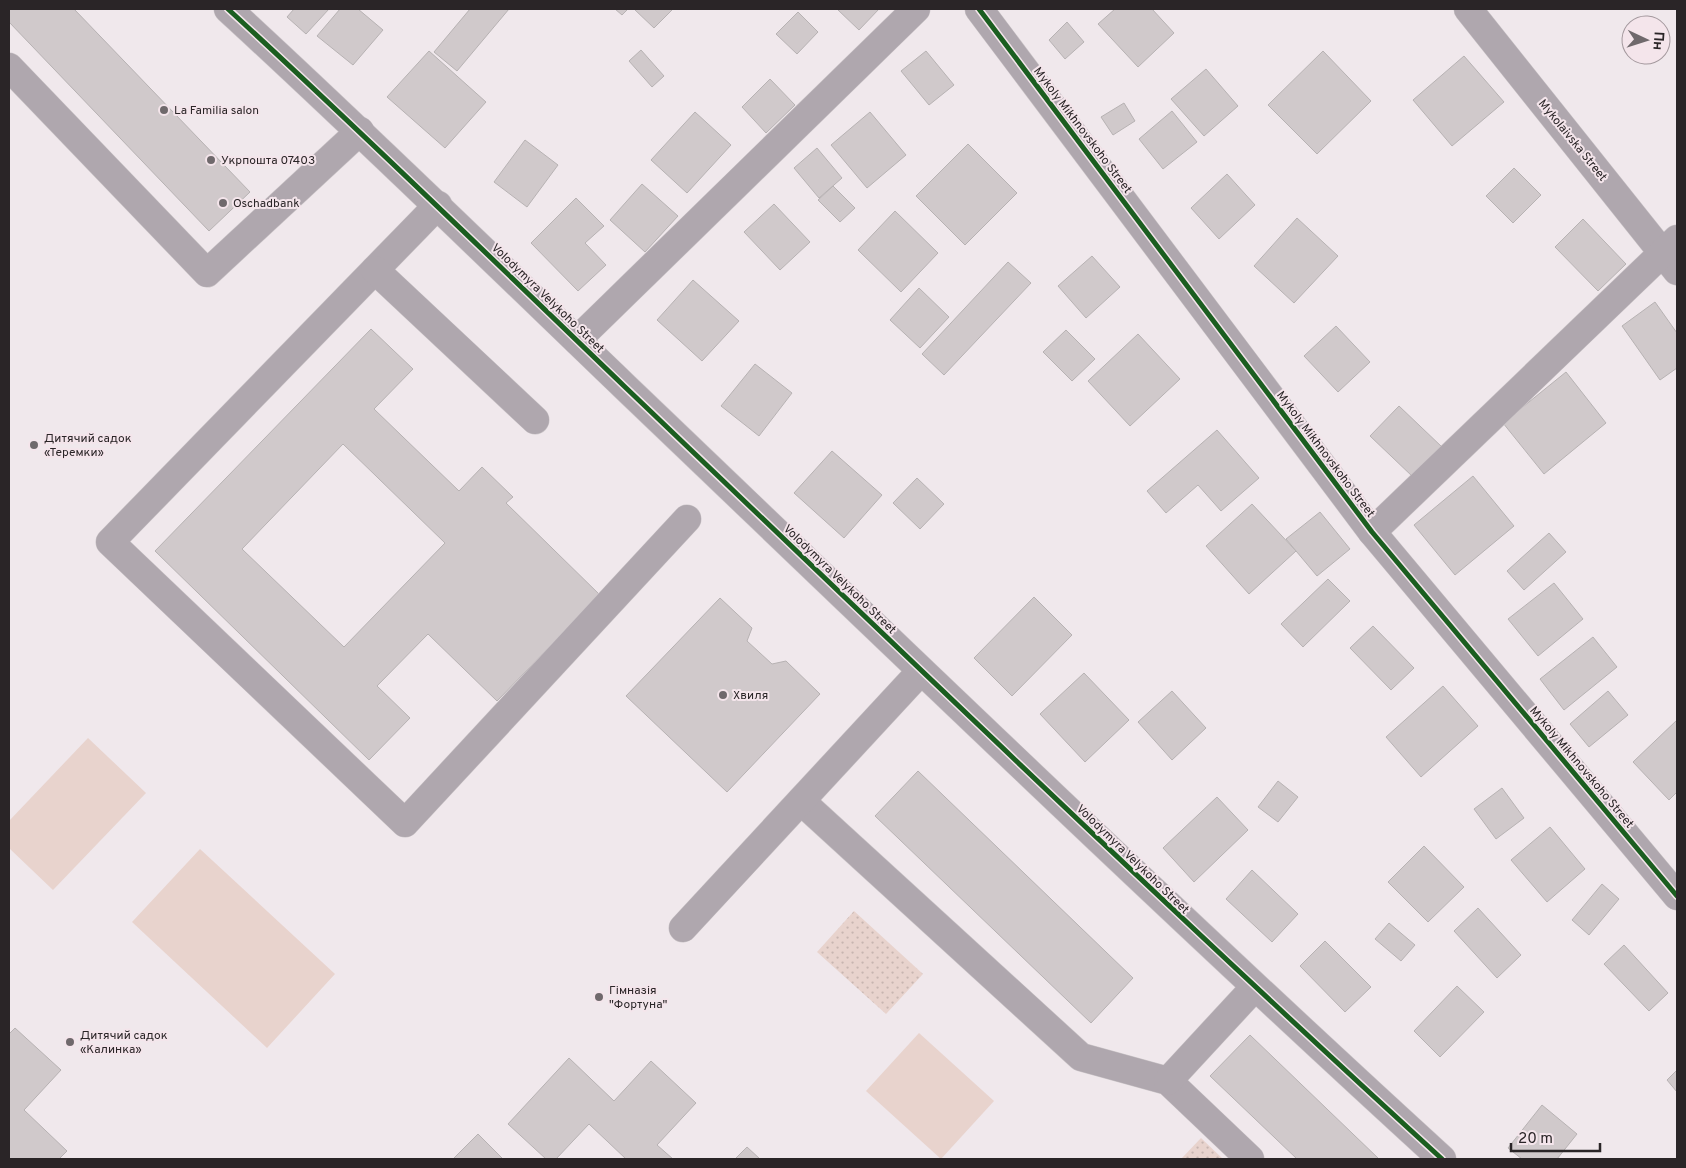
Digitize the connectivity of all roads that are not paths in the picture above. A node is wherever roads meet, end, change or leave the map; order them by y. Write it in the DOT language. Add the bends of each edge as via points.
graph roads {
  1 [pos="228,9"];
  2 [pos="916,9"];
  3 [pos="979,9"];
  4 [pos="1468,9"];
  5 [pos="9,67"];
  6 [pos="360,130"];
  7 [pos="438,205"];
  8 [pos="1672,254"];
  9 [pos="375,270"];
  10 [pos="577,340"];
  11 [pos="535,420"];
  12 [pos="687,519"];
  13 [pos="1372,532"];
  14 [pos="921,671"];
  15 [pos="801,801"];
  16 [pos="1677,896"];
  17 [pos="683,928"];
  18 [pos="1254,988"];
  19 [pos="1168,1081"];
  20 [pos="1250,1159"];
  21 [pos="1442,1159"];
  1 -- 6 [label="street, Volodymyra Velykoho Street"];
  2 -- 10 [label="street"];
  3 -- 13 [label="street, Mykoly Mikhnovskoho Street"];
  4 -- 8 [label="street, Mykolaivska Street"];
  5 -- 6 [label="street" via="207,273"];
  6 -- 7 [label="street, Volodymyra Velykoho Street"];
  7 -- 9 [label="street"];
  7 -- 10 [label="street, Volodymyra Velykoho Street"];
  8 -- 13 [label="street"];
  9 -- 11 [label="street"];
  9 -- 12 [label="street" via="110,542 405,823"];
  10 -- 14 [label="street, Volodymyra Velykoho Street"];
  13 -- 16 [label="street, Mykoly Mikhnovskoho Street"];
  14 -- 15 [label="street"];
  14 -- 18 [label="street, Volodymyra Velykoho Street"];
  15 -- 17 [label="street"];
  15 -- 19 [label="street" via="1081,1057"];
  18 -- 19 [label="street"];
  18 -- 21 [label="street, Volodymyra Velykoho Street"];
  19 -- 20 [label="street"];
}
